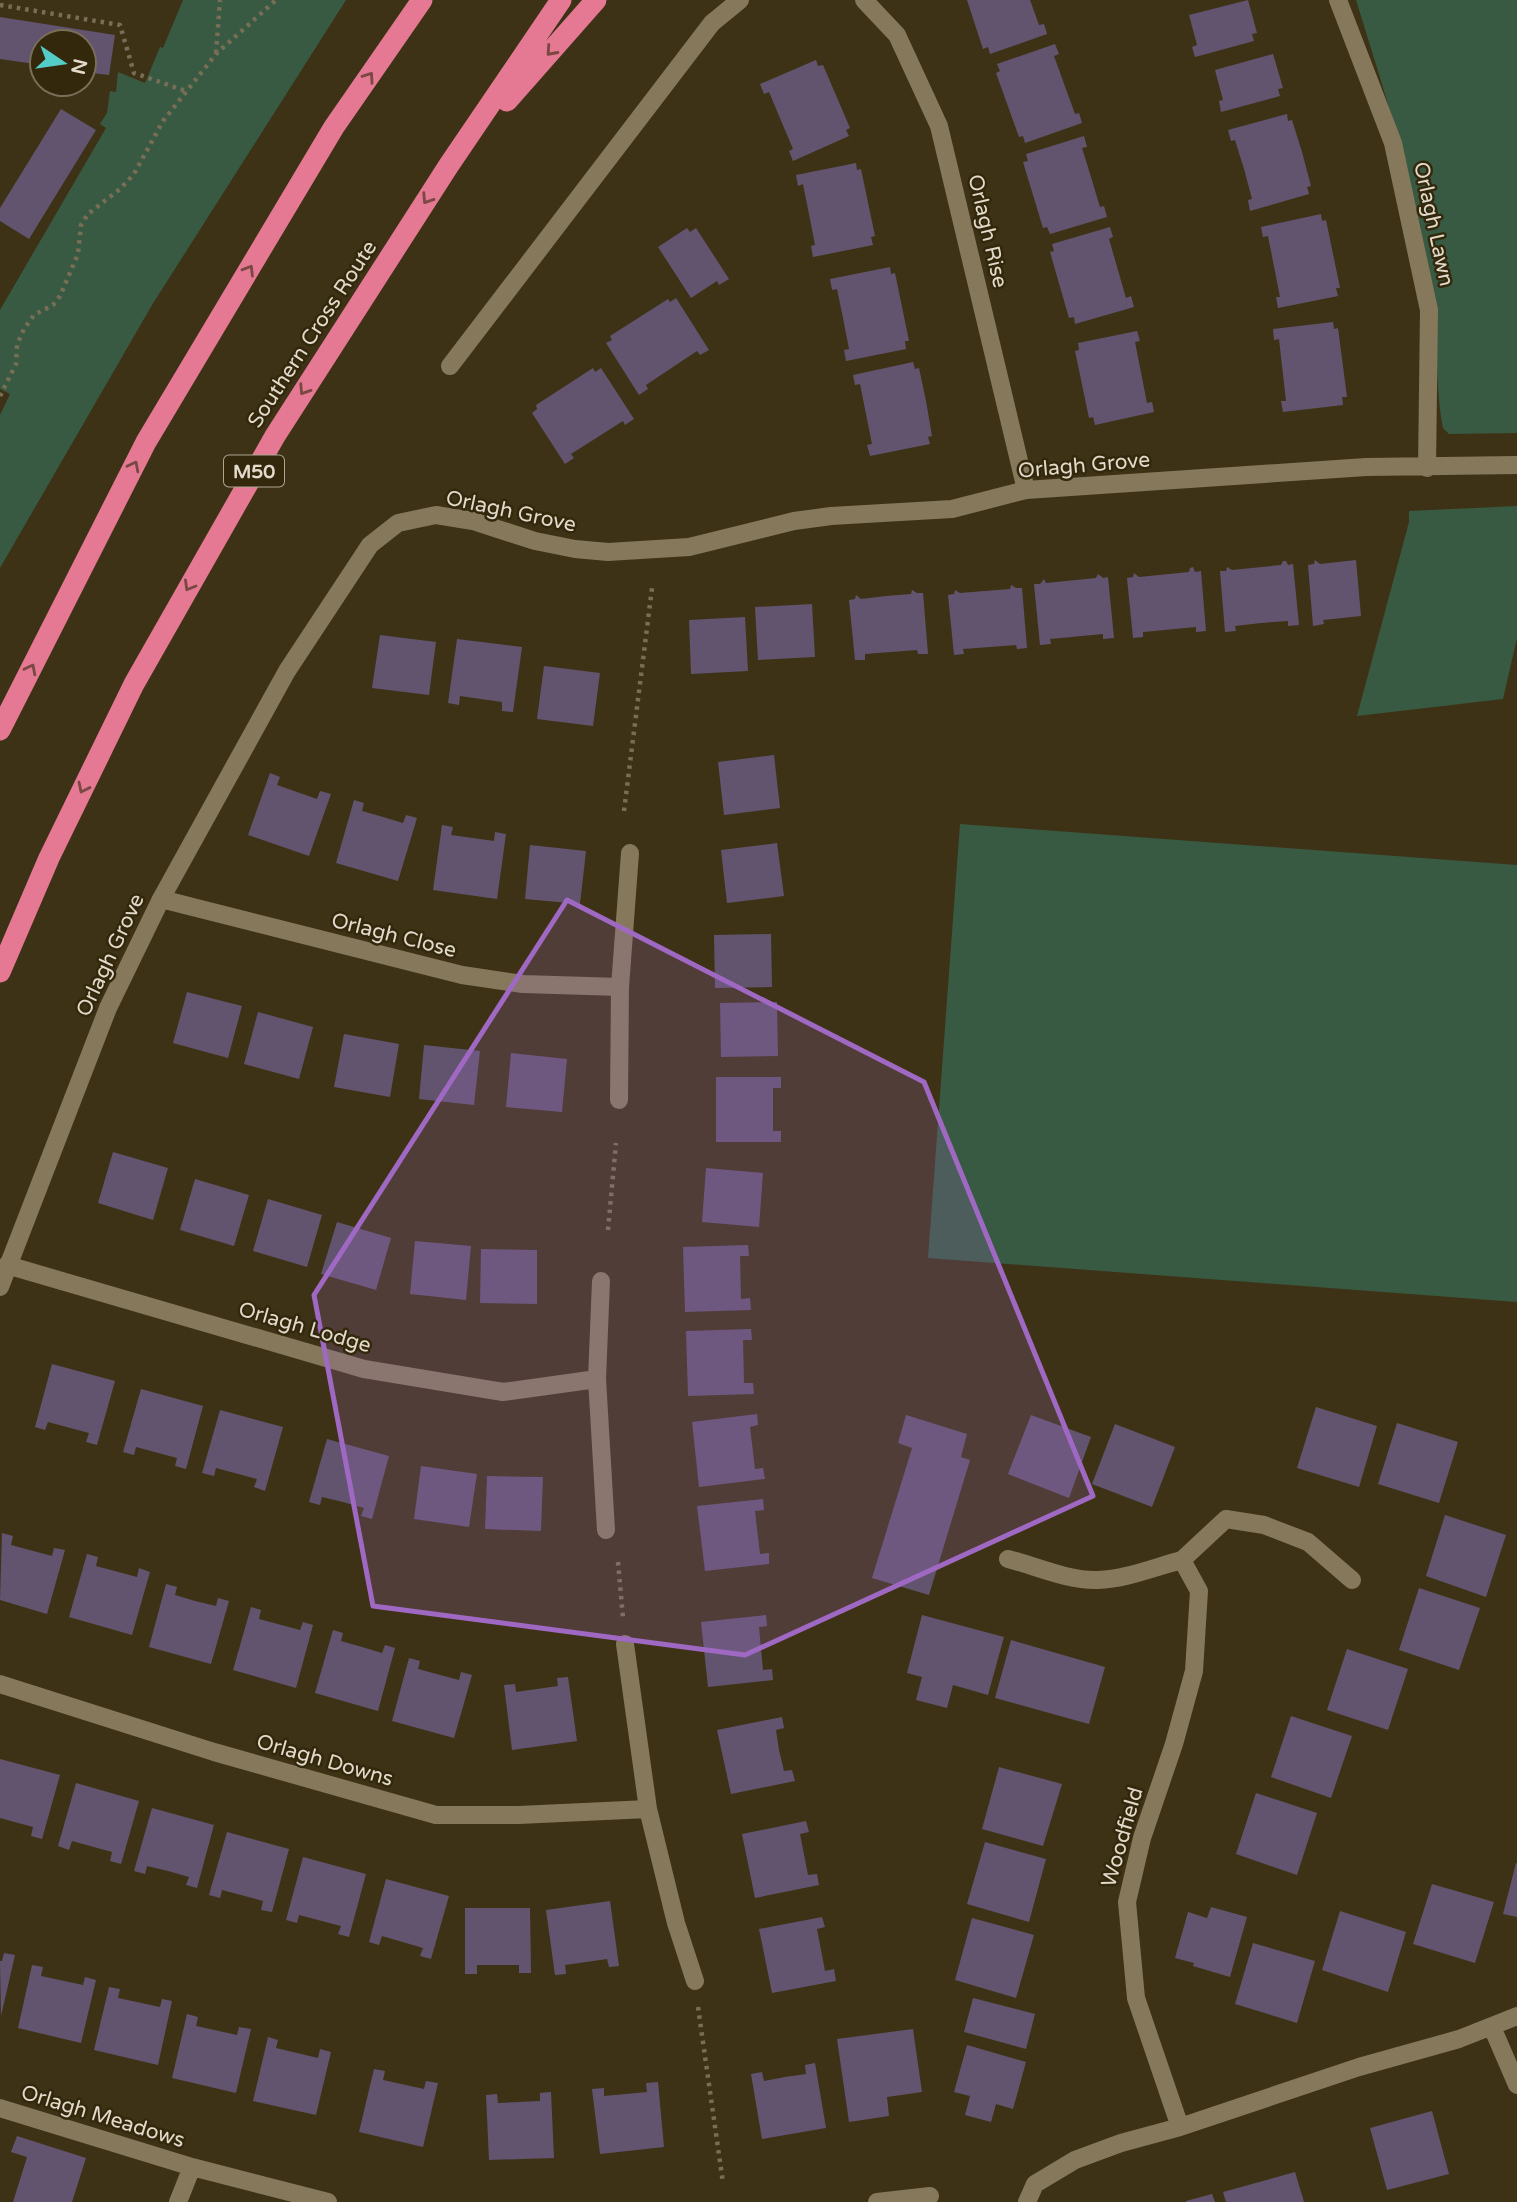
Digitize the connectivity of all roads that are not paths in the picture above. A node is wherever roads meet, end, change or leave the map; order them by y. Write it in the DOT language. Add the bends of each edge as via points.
graph roads {
  1 [pos="422,0"];
  2 [pos="561,0"];
  3 [pos="596,0"];
  4 [pos="740,0"];
  5 [pos="864,0"];
  6 [pos="1338,0"];
  7 [pos="449,165"];
  8 [pos="450,366"];
  9 [pos="1517,465"];
  10 [pos="1427,468"];
  11 [pos="1026,490"];
  12 [pos="0,730"];
  13 [pos="630,853"];
  14 [pos="161,899"];
  15 [pos="0,972"];
  16 [pos="620,987"];
  17 [pos="619,1100"];
  18 [pos="7,1265"];
  19 [pos="601,1281"];
  20 [pos="0,1287"];
  21 [pos="597,1379"];
  22 [pos="607,1530"];
  23 [pos="1008,1559"];
  24 [pos="1182,1560"];
  25 [pos="1352,1580"];
  26 [pos="625,1644"];
  27 [pos="0,1684"];
  28 [pos="648,1810"];
  29 [pos="695,1981"];
  30 [pos="1517,2016"];
  31 [pos="1492,2027"];
  32 [pos="1517,2085"];
  33 [pos="0,2108"];
  34 [pos="1180,2127"];
  35 [pos="192,2168"];
  36 [pos="930,2196"];
  37 [pos="178,2202"];
  38 [pos="328,2202"];
  39 [pos="877,2202"];
  40 [pos="1027,2202"];
  12 -- 1 [label="highway, one-way" via="146,442 334,127"];
  2 -- 7 [label="highway, Southern Cross Route / M50"];
  3 -- 7 [label="highway, M50, one-way"];
  4 -- 8 [label="street" via="712,23"];
  5 -- 11 [label="street, Orlagh Rise" via="897,35 939,126"];
  6 -- 10 [label="street, Orlagh Lawn" via="1393,143 1429,310"];
  7 -- 15 [label="highway, Southern Cross Route / M50, one-way" via="275,436 134,684 48,858"];
  9 -- 10 [label="street, Orlagh Grove"];
  10 -- 11 [label="street, Orlagh Grove" via="1366,467"];
  11 -- 14 [label="street, Orlagh Grove" via="952,509 831,516 689,547 608,552 535,541 473,521 436,515 398,523 370,545 287,671"];
  13 -- 16 [label="street"];
  14 -- 16 [label="street, Orlagh Close" via="462,975 523,984"];
  14 -- 18 [label="street, Orlagh Grove" via="108,1008"];
  16 -- 17 [label="street"];
  18 -- 20 [label="street, Orlagh Grove"];
  18 -- 21 [label="street, Orlagh Lodge" via="364,1369 503,1392"];
  19 -- 21 [label="street"];
  21 -- 22 [label="street"];
  23 -- 24 [label="street" via="1098,1580"];
  24 -- 25 [label="street" via="1226,1519 1265,1525 1308,1542"];
  24 -- 34 [label="street, Woodfield" via="1199,1591 1194,1671 1127,1902 1136,1998"];
  26 -- 28 [label="street"];
  27 -- 28 [label="street, Orlagh Downs" via="214,1752 436,1815"];
  28 -- 29 [label="street"];
  30 -- 31 [label="street"];
  31 -- 32 [label="street"];
  31 -- 34 [label="street"];
  33 -- 35 [label="street, Orlagh Meadows"];
  34 -- 40 [label="street" via="1075,2160 1035,2184"];
  35 -- 37 [label="street, Orlagh Meadows"];
  35 -- 38 [label="street, Orlagh Meadows"];
  36 -- 39 [label="street"];
}
